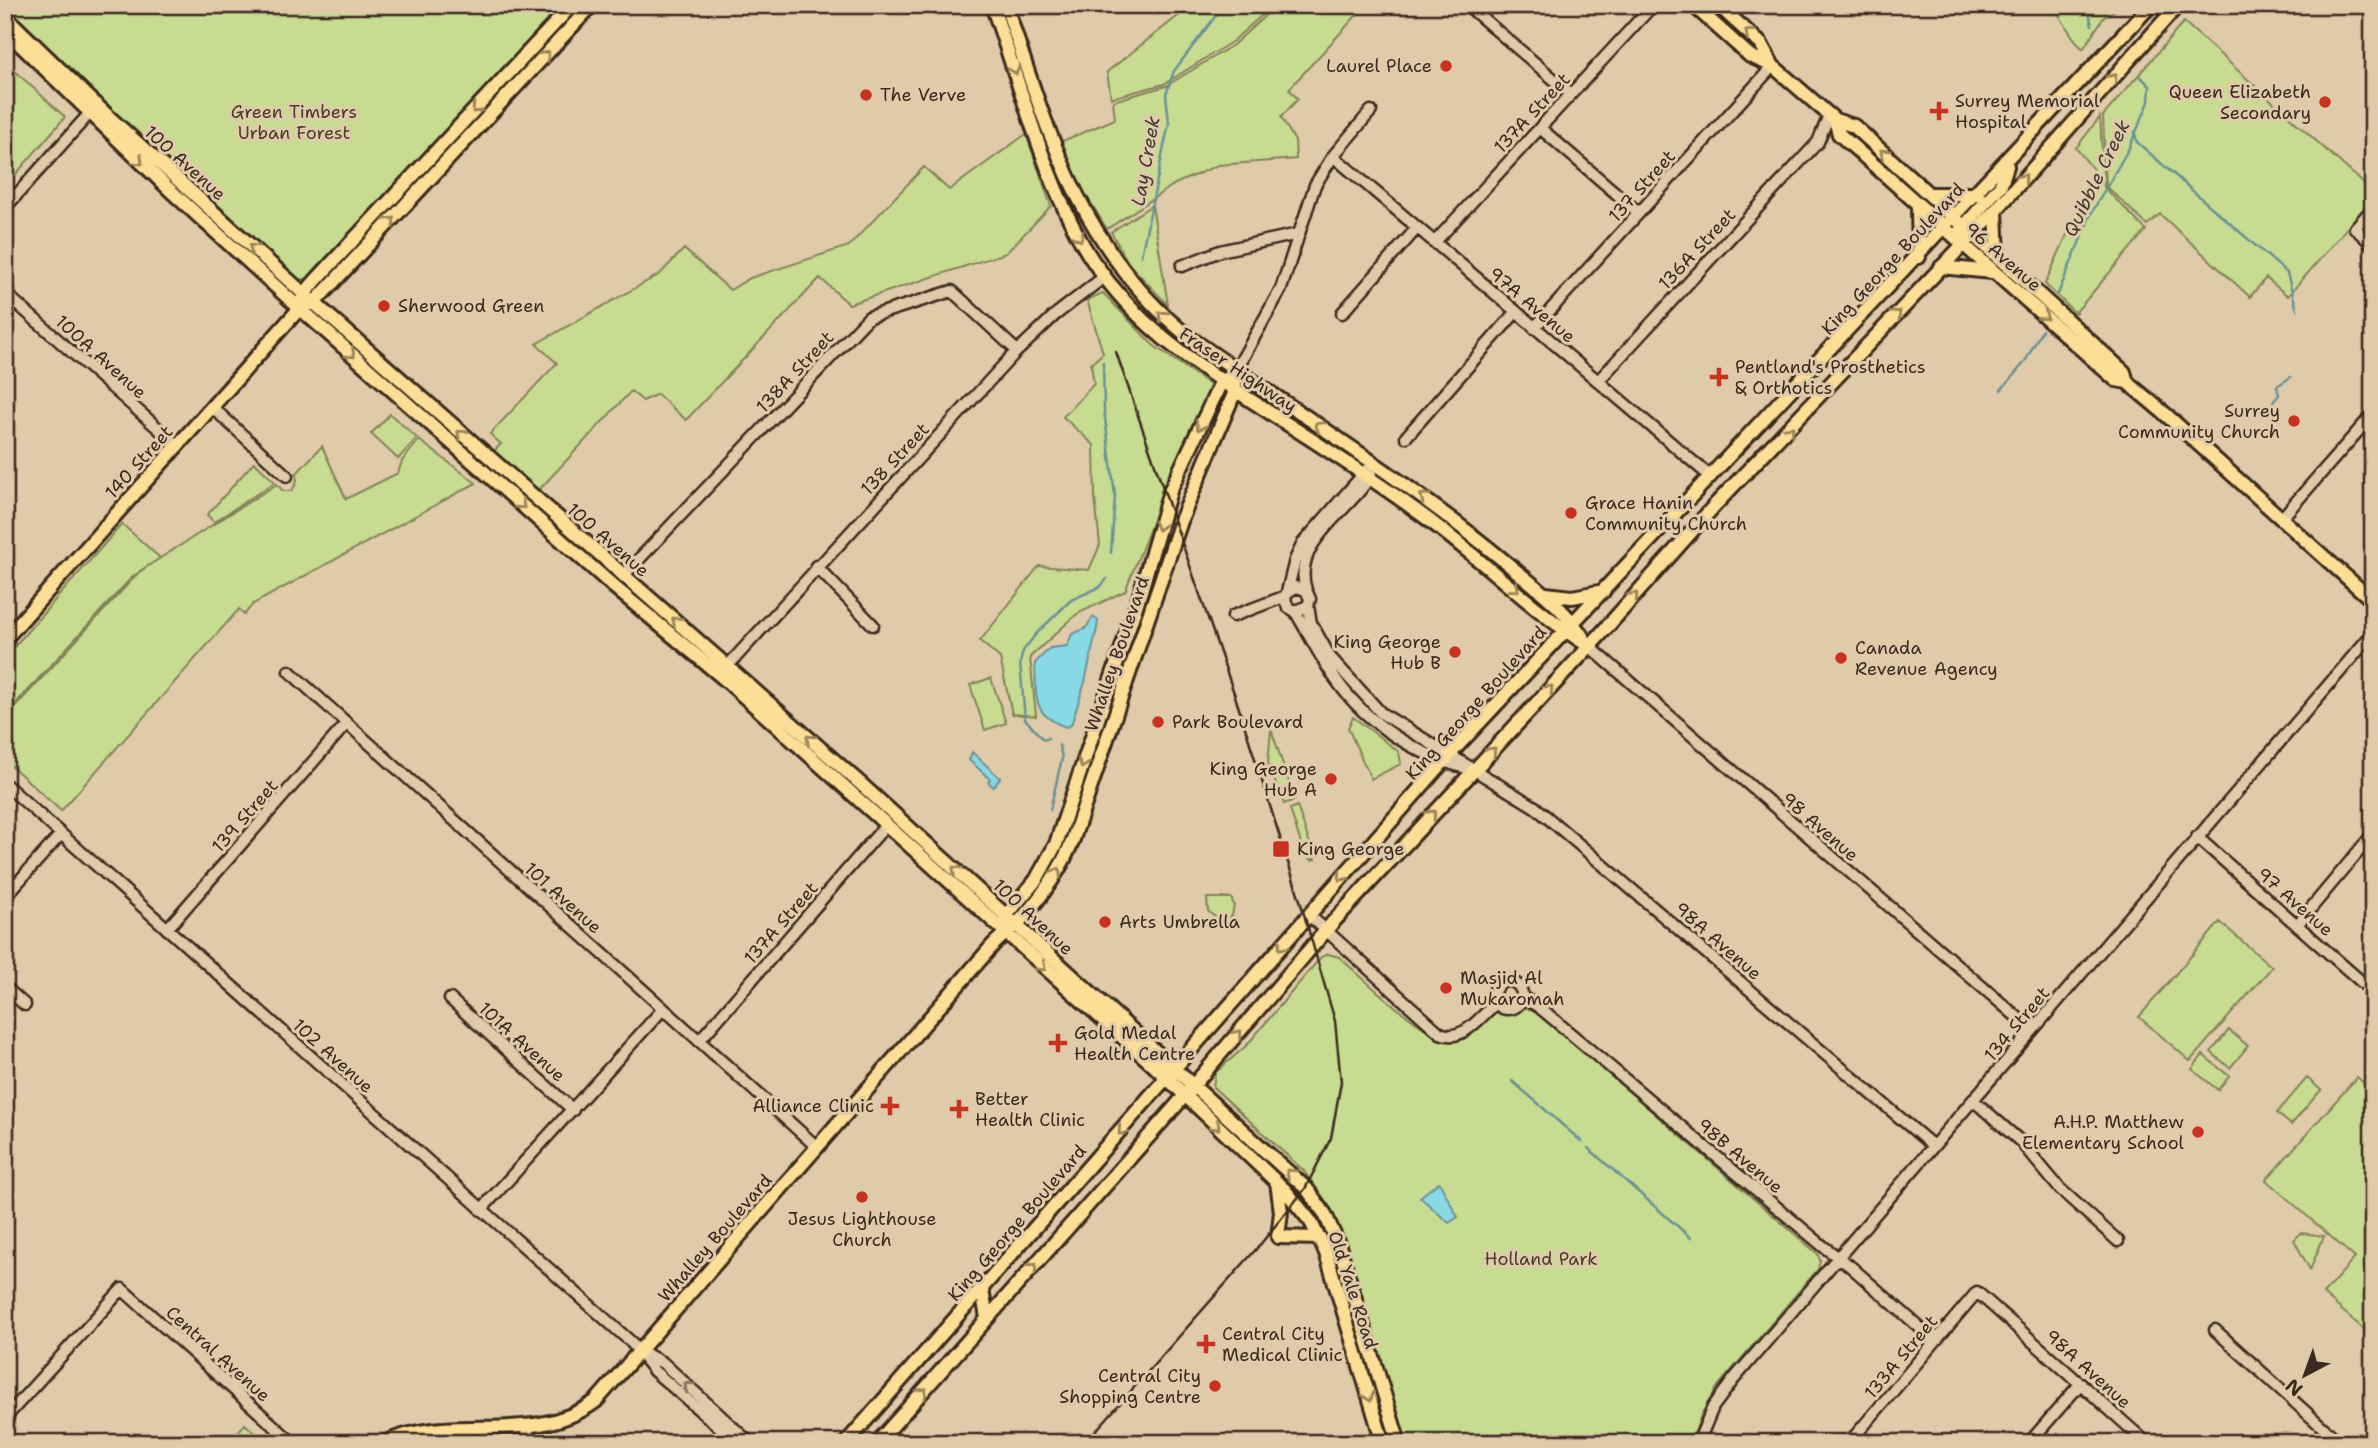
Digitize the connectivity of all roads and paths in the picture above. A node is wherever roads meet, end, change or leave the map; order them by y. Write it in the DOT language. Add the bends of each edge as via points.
graph roads {
  1 [pos="572,5"];
  2 [pos="592,5"];
  3 [pos="992,5"];
  4 [pos="1006,5"];
  5 [pos="1467,5"];
  6 [pos="1653,5"];
  7 [pos="1693,5"];
  8 [pos="1718,5"];
  9 [pos="2151,5"];
  10 [pos="2178,5"];
  11 [pos="5,16"];
  12 [pos="5,30"];
  13 [pos="1773,66"];
  14 [pos="1571,94"];
  15 [pos="1371,111"];
  16 [pos="89,114"];
  17 [pos="1832,118"];
  18 [pos="1540,128"];
  19 [pos="1839,134"];
  20 [pos="1818,142"];
  21 [pos="1333,156"];
  22 [pos="2010,159"];
  23 [pos="1930,194"];
  24 [pos="1978,194"];
  25 [pos="1918,206"];
  26 [pos="5,208"];
  27 [pos="2373,208"];
  28 [pos="1996,209"];
  29 [pos="1639,212"];
  30 [pos="1964,226"];
  31 [pos="1417,228"];
  32 [pos="1298,234"];
  33 [pos="1953,237"];
  34 [pos="1434,243"];
  35 [pos="2373,245"];
  36 [pos="1919,257"];
  37 [pos="1998,258"];
  38 [pos="1182,266"];
  39 [pos="1941,267"];
  40 [pos="1992,272"];
  41 [pos="1104,276"];
  42 [pos="5,292"];
  43 [pos="309,298"];
  44 [pos="300,308"];
  45 [pos="1516,312"];
  46 [pos="1342,313"];
  47 [pos="1534,328"];
  48 [pos="1017,351"];
  49 [pos="1236,370"];
  50 [pos="1600,379"];
  51 [pos="1221,382"];
  52 [pos="2127,382"];
  53 [pos="1235,391"];
  54 [pos="212,408"];
  55 [pos="2373,414"];
  56 [pos="1406,437"];
  57 [pos="177,444"];
  58 [pos="1376,464"];
  59 [pos="1366,475"];
  60 [pos="287,476"];
  61 [pos="1711,477"];
  62 [pos="2281,519"];
  63 [pos="817,566"];
  64 [pos="623,576"];
  65 [pos="1306,590"];
  66 [pos="1604,591"];
  67 [pos="1543,593"];
  68 [pos="1287,594"];
  69 [pos="2373,601"];
  70 [pos="1274,603"];
  71 [pos="1308,606"];
  72 [pos="1292,609"];
  73 [pos="1233,616"];
  74 [pos="1575,621"];
  75 [pos="873,625"];
  76 [pos="1565,631"];
  77 [pos="2373,633"];
  78 [pos="5,639"];
  79 [pos="1589,646"];
  80 [pos="724,670"];
  81 [pos="289,671"];
  82 [pos="346,723"];
  83 [pos="1448,758"];
  84 [pos="1474,770"];
  85 [pos="5,783"];
  86 [pos="886,825"];
  87 [pos="61,834"];
  88 [pos="2373,834"];
  89 [pos="2196,837"];
  90 [pos="5,897"];
  91 [pos="1309,915"];
  92 [pos="1008,925"];
  93 [pos="2297,925"];
  94 [pos="167,929"];
  95 [pos="1325,931"];
  96 [pos="5,987"];
  97 [pos="2373,992"];
  98 [pos="1522,997"];
  99 [pos="450,999"];
  100 [pos="1496,1003"];
  101 [pos="25,1005"];
  102 [pos="663,1009"];
  103 [pos="2032,1030"];
  104 [pos="699,1041"];
  105 [pos="1171,1074"];
  106 [pos="1193,1085"];
  107 [pos="1184,1096"];
  108 [pos="1973,1100"];
  109 [pos="573,1110"];
  110 [pos="1933,1146"];
  111 [pos="817,1147"];
  112 [pos="1277,1182"];
  113 [pos="481,1209"];
  114 [pos="1320,1238"];
  115 [pos="2118,1241"];
  116 [pos="1839,1258"];
  117 [pos="982,1290"];
  118 [pos="1977,1292"];
  119 [pos="957,1317"];
  120 [pos="987,1318"];
  121 [pos="2215,1330"];
  122 [pos="1935,1341"];
  123 [pos="640,1351"];
  124 [pos="2081,1383"];
  125 [pos="5,1418"];
  126 [pos="525,1426"];
  127 [pos="293,1443"];
  128 [pos="384,1443"];
  129 [pos="525,1443"];
  130 [pos="532,1443"];
  131 [pos="738,1443"];
  132 [pos="750,1443"];
  133 [pos="846,1443"];
  134 [pos="877,1443"];
  135 [pos="1383,1443"];
  136 [pos="1399,1443"];
  137 [pos="1698,1443"];
  138 [pos="1849,1443"];
  139 [pos="2029,1443"];
  140 [pos="2147,1443"];
  141 [pos="2340,1443"];
  1 -- 43 [label="main road, 140 Street, one-way"];
  43 -- 2 [label="main road, 140 Street, one-way"];
  3 -- 41 [label="main road, Fraser Highway, one-way" via="1066,209"];
  49 -- 4 [label="main road, Fraser Highway, one-way" via="1156,309 1099,238 1053,143"];
  5 -- 14 [label="street"];
  6 -- 14 [label="street, 137A Street"];
  7 -- 13 [label="main road, 96 Avenue" via="1750,56"];
  13 -- 8 [label="main road, 96 Avenue, one-way" via="1761,44"];
  9 -- 22 [label="main road, King George Boulevard"];
  28 -- 10 [label="main road, King George Boulevard, one-way"];
  43 -- 11 [label="main road, 100 Avenue, one-way"];
  12 -- 16 [label="main road, 100 Avenue"];
  13 -- 17 [label="main road, 96 Avenue"];
  13 -- 29 [label="street, 137 Street"];
  14 -- 18 [label="street, 137A Street"];
  15 -- 21 [label="street, Whalley Boulevard"];
  16 -- 26 [label="street"];
  16 -- 44 [label="main road, 100 Avenue, one-way"];
  17 -- 19 [label="main road"];
  17 -- 20 [label="street, 136A Street"];
  23 -- 17 [label="main road, 96 Avenue, one-way" via="1853,125"];
  18 -- 29 [label="street"];
  18 -- 34 [label="street, 137A Street"];
  19 -- 20 [label="street, 136A Street"];
  19 -- 25 [label="main road, 96 Avenue"];
  20 -- 50 [label="street, 136A Street"];
  21 -- 31 [label="street, 97A Avenue"];
  21 -- 32 [label="street, Whalley Boulevard" via="1315,185"];
  22 -- 24 [label="main road, King George Boulevard"];
  22 -- 30 [label="main road" via="2000,185"];
  23 -- 24 [label="main road"];
  23 -- 30 [label="main road, 96 Avenue"];
  24 -- 30 [label="main road, King George Boulevard"];
  25 -- 33 [label="main road, 96 Avenue"];
  25 -- 36 [label="main road"];
  27 -- 35 [label="street" via="2355,228"];
  28 -- 30 [label="main road, King George Boulevard"];
  28 -- 37 [label="main road"];
  29 -- 47 [label="street, 137 Street"];
  30 -- 33 [label="main road, King George Boulevard"];
  30 -- 33 [label="main road, King George Boulevard"];
  30 -- 37 [label="main road, 96 Avenue"];
  31 -- 34 [label="street, 97A Avenue"];
  31 -- 46 [label="street"];
  32 -- 38 [label="street" via="1220,251"];
  32 -- 49 [label="street, Whalley Boulevard" via="1280,289"];
  33 -- 36 [label="main road, King George Boulevard"];
  33 -- 39 [label="main road, King George Boulevard"];
  33 -- 40 [label="main road, 96 Avenue"];
  34 -- 45 [label="street, 97A Avenue"];
  36 -- 61 [label="main road, King George Boulevard"];
  37 -- 52 [label="main road, 96 Avenue" via="2124,372"];
  39 -- 40 [label="main road"];
  79 -- 39 [label="main road, King George Boulevard, one-way"];
  40 -- 52 [label="main road, 96 Avenue, one-way" via="2116,380"];
  41 -- 48 [label="street, 138 Street"];
  41 -- 51 [label="main road, Fraser Highway" via="1152,330"];
  42 -- 57 [label="street, 100A Avenue"];
  43 -- 44 [label="main road, 140 Street"];
  64 -- 43 [label="main road, 100 Avenue, one-way"];
  44 -- 54 [label="main road, 140 Street"];
  44 -- 80 [label="main road, 100 Avenue, one-way" via="613,586"];
  45 -- 47 [label="street, 97A Avenue"];
  45 -- 56 [label="street"];
  47 -- 50 [label="street, 97A Avenue"];
  48 -- 63 [label="street, 138 Street"];
  48 -- 64 [label="street, 138A Street" via="953,291 869,317"];
  49 -- 51 [label="main road, Whalley Boulevard"];
  49 -- 53 [label="main road, Whalley Boulevard"];
  58 -- 49 [label="main road, Fraser Highway, one-way"];
  50 -- 61 [label="street, 97A Avenue"];
  51 -- 53 [label="main road, Fraser Highway"];
  51 -- 92 [label="main road, Whalley Boulevard, one-way" via="1170,491 1056,844"];
  52 -- 62 [label="main road, 96 Avenue"];
  53 -- 59 [label="main road, Fraser Highway"];
  92 -- 53 [label="main road, Whalley Boulevard, one-way" via="1052,881 1069,850 1179,527"];
  54 -- 57 [label="main road, 140 Street"];
  54 -- 60 [label="street"];
  55 -- 62 [label="street"];
  57 -- 78 [label="main road, 140 Street"];
  58 -- 59 [label="street"];
  67 -- 58 [label="main road, Fraser Highway, one-way" via="1446,513"];
  59 -- 65 [label="street" via="1313,544 1304,567"];
  59 -- 68 [label="street" via="1303,543"];
  59 -- 76 [label="main road, Fraser Highway, one-way" via="1464,546"];
  61 -- 66 [label="main road, King George Boulevard"];
  62 -- 69 [label="main road, 96 Avenue"];
  63 -- 75 [label="street"];
  63 -- 80 [label="street, 138 Street"];
  80 -- 64 [label="main road, 100 Avenue, one-way"];
  65 -- 68 [label="street" via="1296,587"];
  65 -- 71 [label="street"];
  66 -- 67 [label="main road" via="1572,597"];
  66 -- 74 [label="main road, King George Boulevard"];
  67 -- 74 [label="main road, Fraser Highway"];
  68 -- 70 [label="street"];
  68 -- 72 [label="street"];
  70 -- 72 [label="street"];
  70 -- 73 [label="street"];
  71 -- 72 [label="street"];
  71 -- 83 [label="street" via="1321,643 1366,698"];
  72 -- 83 [label="street" via="1355,702 1390,732"];
  74 -- 76 [label="main road, King George Boulevard"];
  74 -- 79 [label="main road, Fraser Highway"];
  76 -- 79 [label="main road, Fraser Highway"];
  76 -- 83 [label="main road, King George Boulevard"];
  77 -- 89 [label="street, 134 Street"];
  84 -- 79 [label="main road, King George Boulevard, one-way"];
  79 -- 103 [label="street, 98 Avenue"];
  80 -- 86 [label="main road, 100 Avenue"];
  92 -- 80 [label="main road, 100 Avenue, one-way"];
  81 -- 82 [label="street, 101 Avenue"];
  82 -- 94 [label="street, 139 Street"];
  82 -- 102 [label="street, 101 Avenue"];
  83 -- 84 [label="street, 98A Avenue"];
  83 -- 91 [label="main road, King George Boulevard, one-way"];
  95 -- 84 [label="main road, King George Boulevard, one-way"];
  84 -- 110 [label="street, 98A Avenue" via="1535,807"];
  85 -- 87 [label="street, 102 Avenue"];
  86 -- 92 [label="main road, 100 Avenue"];
  86 -- 104 [label="street, 137A Street"];
  87 -- 90 [label="street"];
  87 -- 94 [label="street, 102 Avenue"];
  88 -- 93 [label="street"];
  89 -- 93 [label="street, 97 Avenue"];
  89 -- 103 [label="street, 134 Street"];
  91 -- 95 [label="street"];
  91 -- 105 [label="main road, King George Boulevard, one-way"];
  92 -- 105 [label="main road, 100 Avenue"];
  92 -- 111 [label="main road, Whalley Boulevard"];
  93 -- 97 [label="street, 97 Avenue"];
  94 -- 113 [label="street, 102 Avenue"];
  95 -- 100 [label="street" via="1444,1035 1461,1034"];
  106 -- 95 [label="main road, King George Boulevard, one-way"];
  96 -- 101 [label="street"];
  98 -- 100 [label="street" via="1510,1010"];
  98 -- 100 [label="street" via="1517,984 1507,981 1495,989"];
  98 -- 116 [label="street, 98B Avenue"];
  99 -- 109 [label="street, 101A Avenue"];
  102 -- 104 [label="street, 101 Avenue"];
  102 -- 109 [label="street"];
  103 -- 108 [label="street, 134 Street"];
  104 -- 111 [label="street, 101 Avenue"];
  105 -- 106 [label="main road, 100 Avenue"];
  105 -- 107 [label="main road, Old Yale Road"];
  105 -- 117 [label="main road, King George Boulevard, one-way"];
  106 -- 107 [label="main road, King George Boulevard"];
  136 -- 106 [label="main road, Old Yale Road, one-way" via="1342,1254 1325,1214 1302,1184"];
  107 -- 112 [label="main road, Old Yale Road, one-way"];
  120 -- 107 [label="main road, King George Boulevard, one-way"];
  108 -- 110 [label="street, 134 Street"];
  108 -- 115 [label="street"];
  109 -- 113 [label="street"];
  110 -- 116 [label="street, 134 Street"];
  111 -- 123 [label="main road, Whalley Boulevard"];
  112 -- 114 [label="main road, Old Yale Road" via="1303,1210"];
  112 -- 114 [label="main road" via="1278,1237"];
  113 -- 123 [label="street, 102 Avenue"];
  114 -- 135 [label="main road, Old Yale Road, one-way"];
  116 -- 122 [label="street, 98B Avenue"];
  116 -- 137 [label="street, 134 Street" via="1722,1394"];
  117 -- 119 [label="main road, King George Boulevard"];
  117 -- 120 [label="main road"];
  118 -- 122 [label="street, 133A Street"];
  118 -- 124 [label="street, 98A Avenue"];
  119 -- 120 [label="main road"];
  119 -- 133 [label="main road, King George Boulevard"];
  134 -- 120 [label="main road, King George Boulevard, one-way"];
  121 -- 141 [label="street"];
  122 -- 138 [label="street, 133A Street"];
  123 -- 126 [label="main road, Whalley Boulevard" via="585,1409 564,1420"];
  123 -- 131 [label="street, 102 Avenue" via="654,1371"];
  132 -- 123 [label="street, 102 Avenue, one-way" via="663,1363"];
  124 -- 139 [label="street"];
  124 -- 140 [label="street, 98A Avenue"];
  125 -- 127 [label="street, Central Avenue" via="122,1289"];
  126 -- 128 [label="main road, Whalley Boulevard" via="416,1433"];
  126 -- 129 [label="street"];
  126 -- 130 [label="street"];
}
